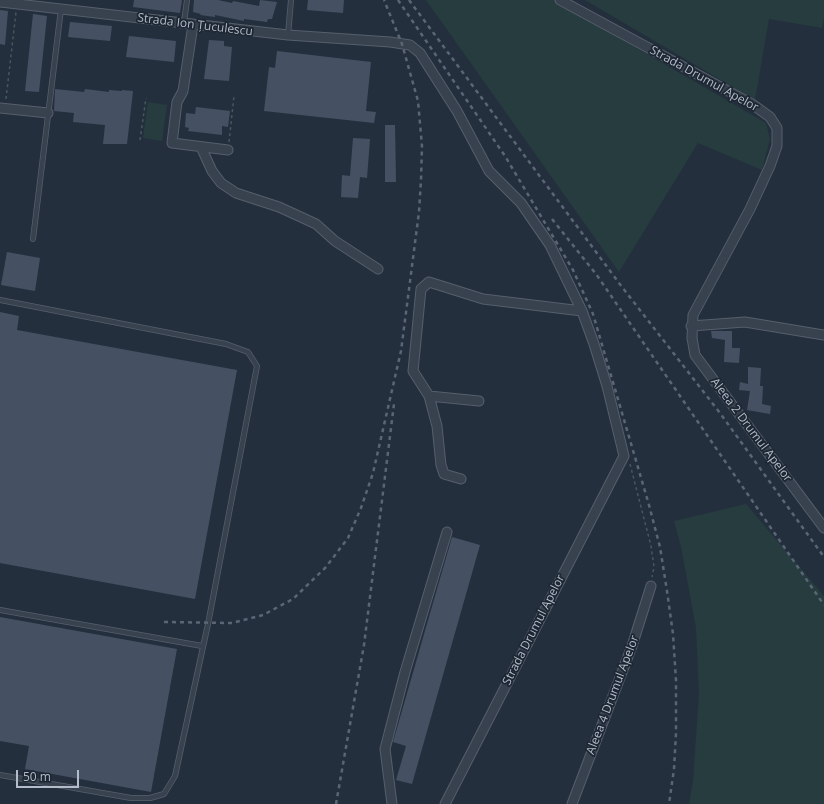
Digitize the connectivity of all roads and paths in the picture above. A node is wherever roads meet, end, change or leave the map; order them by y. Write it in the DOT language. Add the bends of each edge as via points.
graph roads {
  1 [pos="187,0"];
  2 [pos="291,0"];
  3 [pos="560,0"];
  4 [pos="0,2"];
  5 [pos="17,4"];
  6 [pos="61,9"];
  7 [pos="189,24"];
  8 [pos="288,35"];
  9 [pos="234,96"];
  10 [pos="146,98"];
  11 [pos="3,108"];
  12 [pos="48,113"];
  13 [pos="140,140"];
  14 [pos="201,147"];
  15 [pos="228,150"];
  16 [pos="33,239"];
  17 [pos="378,269"];
  18 [pos="0,300"];
  19 [pos="582,311"];
  20 [pos="691,326"];
  21 [pos="824,335"];
  22 [pos="429,396"];
  23 [pos="479,401"];
  24 [pos="624,456"];
  25 [pos="461,478"];
  26 [pos="824,528"];
  27 [pos="447,532"];
  28 [pos="651,586"];
  29 [pos="0,610"];
  30 [pos="202,646"];
  31 [pos="0,775"];
  32 [pos="392,804"];
  33 [pos="445,804"];
  34 [pos="572,804"];
  1 -- 7 [label="lane"];
  2 -- 8 [label="lane"];
  3 -- 20 [label="street, Strada Drumul Apelor" via="752,104 770,117 777,128 777,146 770,166 750,209 692,315"];
  4 -- 5 [label="street, Strada Ion Țuculescu"];
  5 -- 6 [label="street, Strada Ion Țuculescu"];
  5 -- 11 [label="path"];
  6 -- 7 [label="street, Strada Ion Țuculescu"];
  6 -- 12 [label="lane"];
  7 -- 8 [label="street, Strada Ion Țuculescu"];
  7 -- 14 [label="street" via="184,90 177,102 172,143"];
  8 -- 19 [label="street, Strada Ion Țuculescu" via="390,42 410,45 420,53 457,111 489,171 521,203 550,245"];
  9 -- 15 [label="path"];
  10 -- 13 [label="path"];
  11 -- 12 [label="street"];
  12 -- 16 [label="lane"];
  14 -- 15 [label="street"];
  14 -- 17 [label="street" via="212,171 221,183 236,193 285,209 316,224 335,241"];
  18 -- 30 [label="lane" via="226,344 248,352 257,366"];
  19 -- 22 [label="street" via="483,299 429,282 421,289 413,372"];
  19 -- 24 [label="street, Strada Ion Țuculescu" via="607,386"];
  20 -- 21 [label="street" via="745,322"];
  20 -- 26 [label="street, Aleea 2 Drumul Apelor" via="695,354"];
  22 -- 23 [label="street"];
  22 -- 25 [label="street" via="437,426 444,474"];
  24 -- 28 [label="path" via="630,465 646,526 654,567"];
  24 -- 33 [label="street, Strada Drumul Apelor"];
  27 -- 32 [label="street" via="385,749"];
  28 -- 34 [label="street, Aleea 4 Drumul Apelor" via="632,646"];
  29 -- 30 [label="lane"];
  30 -- 31 [label="lane" via="175,776 164,794 150,798 131,798"];
}
